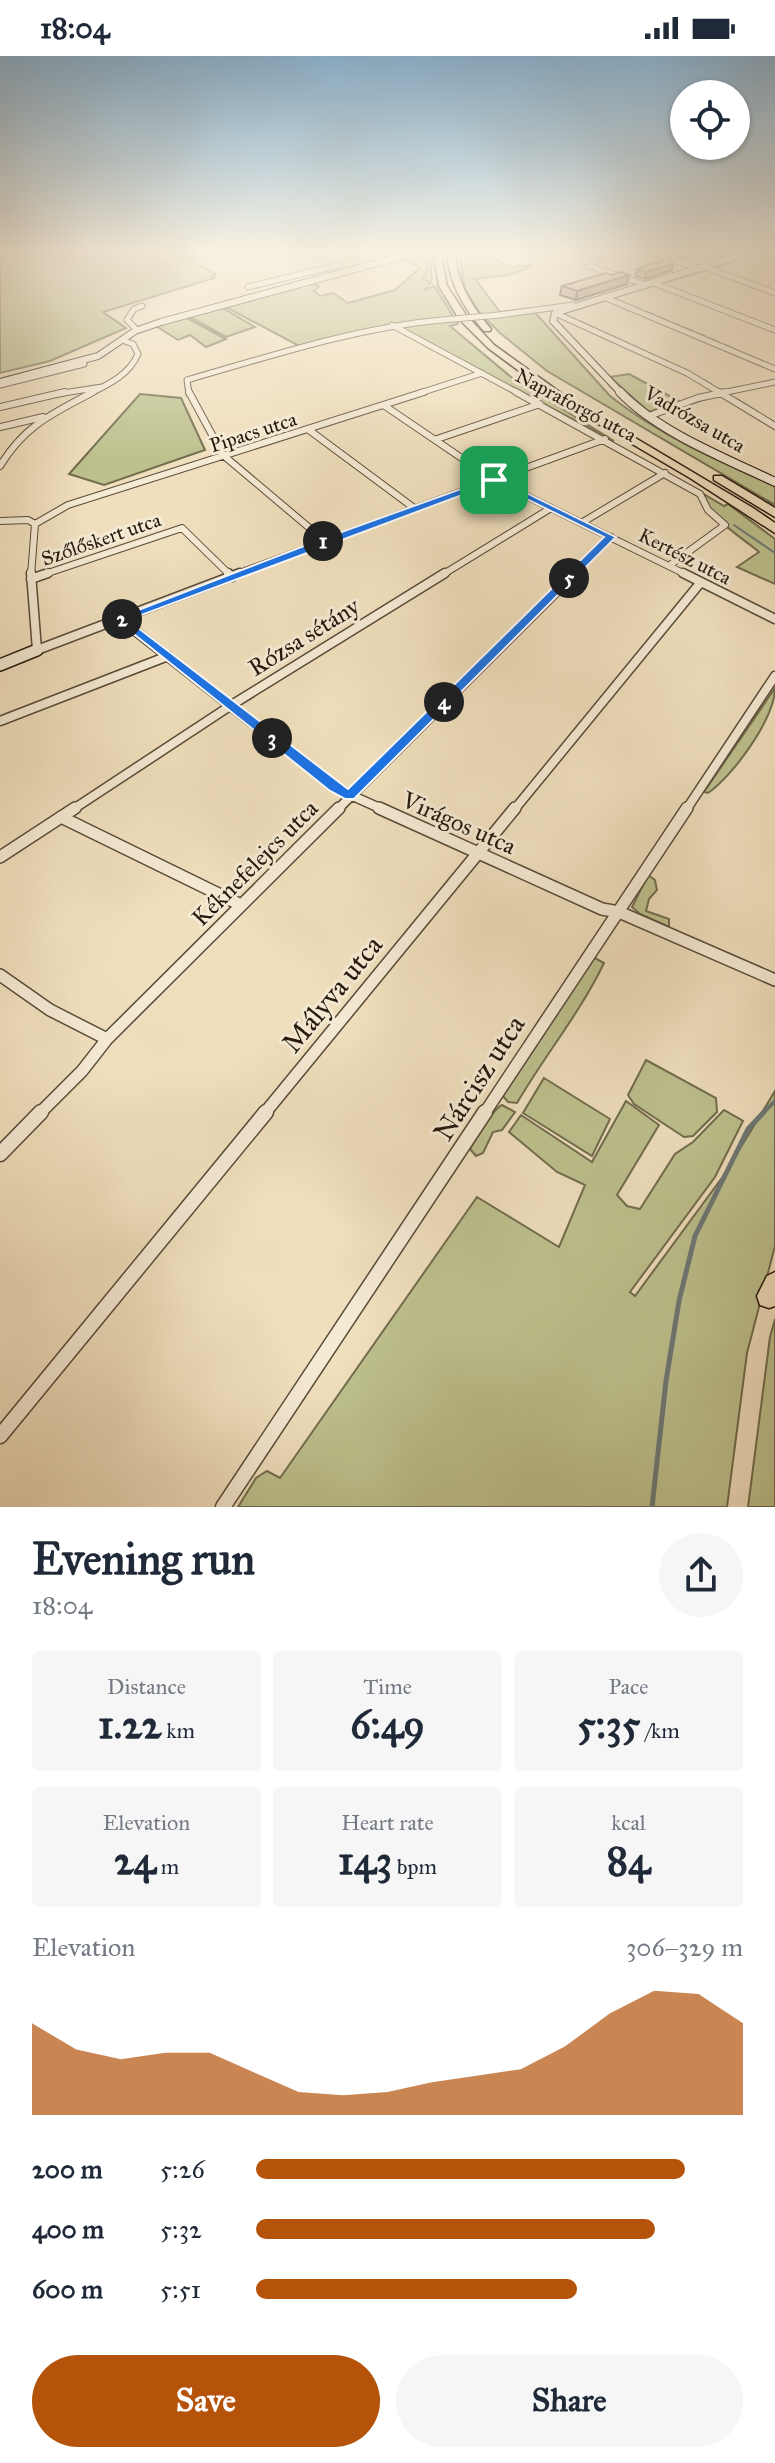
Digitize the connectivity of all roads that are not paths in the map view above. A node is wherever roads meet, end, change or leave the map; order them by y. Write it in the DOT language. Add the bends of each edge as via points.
graph roads {
  1 [pos="128,321"];
  2 [pos="170,321"];
  3 [pos="435,321"];
  4 [pos="467,321"];
  5 [pos="480,321"];
  6 [pos="557,321"];
  7 [pos="563,321"];
  8 [pos="660,321"];
  9 [pos="750,321"];
  10 [pos="392,325"];
  11 [pos="137,330"];
  12 [pos="775,330"];
  13 [pos="122,340"];
  14 [pos="775,369"];
  15 [pos="482,373"];
  16 [pos="775,382"];
  17 [pos="0,383"];
  18 [pos="106,387"];
  19 [pos="722,392"];
  20 [pos="540,404"];
  21 [pos="385,406"];
  22 [pos="0,407"];
  23 [pos="50,415"];
  24 [pos="649,416"];
  25 [pos="775,426"];
  26 [pos="0,427"];
  27 [pos="309,430"];
  28 [pos="437,439"];
  29 [pos="605,439"];
  30 [pos="227,457"];
  31 [pos="0,466"];
  32 [pos="665,473"];
  33 [pos="494,480"];
  34 [pos="775,482"];
  35 [pos="414,508"];
  36 [pos="551,508"];
  37 [pos="775,513"];
  38 [pos="0,521"];
  39 [pos="583,522"];
  40 [pos="35,524"];
  41 [pos="775,529"];
  42 [pos="611,537"];
  43 [pos="325,541"];
  44 [pos="670,565"];
  45 [pos="232,577"];
  46 [pos="31,579"];
  47 [pos="701,582"];
  48 [pos="120,619"];
  49 [pos="775,619"];
  50 [pos="37,650"];
  51 [pos="168,656"];
  52 [pos="0,665"];
  53 [pos="775,676"];
  54 [pos="230,706"];
  55 [pos="0,721"];
  56 [pos="350,796"];
  57 [pos="61,817"];
  58 [pos="478,854"];
  59 [pos="0,857"];
  60 [pos="241,905"];
  61 [pos="619,912"];
  62 [pos="0,975"];
  63 [pos="775,980"];
  64 [pos="107,1039"];
  65 [pos="0,1154"];
  66 [pos="0,1436"];
  67 [pos="223,1507"];
  1 -- 11 [label="street"];
  2 -- 11 [label="street"];
  3 -- 10 [label="street, bridge"];
  4 -- 41 [label="highway" via="502,357 552,392"];
  5 -- 37 [label="highway" via="515,354 580,398"];
  6 -- 24 [label="street, Vadrózsa utca" via="625,399"];
  7 -- 19 [label="street" via="652,356"];
  8 -- 14 [label="street"];
  9 -- 12 [label="street"];
  10 -- 15 [label="street, Napraforgó utca"];
  10 -- 30 [label="street" via="187,380 189,394"];
  11 -- 13 [label="street"];
  13 -- 17 [label="street" via="83,361"];
  13 -- 18 [label="street" via="133,344 137,359"];
  15 -- 20 [label="street, Napraforgó utca"];
  15 -- 21 [label="street, Pipacs utca"];
  16 -- 19 [label="street"];
  18 -- 22 [label="street"];
  18 -- 23 [label="street"];
  19 -- 24 [label="street"];
  19 -- 25 [label="street"];
  20 -- 28 [label="street"];
  20 -- 29 [label="street, Napraforgó utca"];
  21 -- 27 [label="street, Pipacs utca"];
  21 -- 28 [label="street, Kertész utca"];
  23 -- 26 [label="street"];
  23 -- 31 [label="street" via="16,440"];
  24 -- 34 [label="street, Vadrózsa utca"];
  27 -- 30 [label="street, Pipacs utca"];
  27 -- 35 [label="street"];
  28 -- 33 [label="street, Kertész utca"];
  29 -- 32 [label="street, Napraforgó utca"];
  29 -- 33 [label="street"];
  30 -- 40 [label="street, Pipacs utca" via="68,505"];
  30 -- 43 [label="street"];
  32 -- 39 [label="street"];
  32 -- 44 [label="street, Napraforgó utca" via="700,494 725,525"];
  33 -- 35 [label="street"];
  33 -- 36 [label="street, Kertész utca"];
  35 -- 43 [label="street"];
  36 -- 39 [label="street, Kertész utca"];
  36 -- 54 [label="street, Rózsa sétány"];
  38 -- 40 [label="street"];
  39 -- 42 [label="street, Kertész utca"];
  40 -- 46 [label="street"];
  42 -- 44 [label="street, Kertész utca"];
  42 -- 56 [label="street, Kéknefelejcs utca"];
  43 -- 45 [label="street"];
  44 -- 47 [label="street, Kertész utca"];
  45 -- 46 [label="street, Szőlőskert utca" via="182,528"];
  45 -- 48 [label="street"];
  46 -- 50 [label="street"];
  47 -- 49 [label="street, Kertész utca"];
  47 -- 58 [label="street, Mályva utca"];
  48 -- 50 [label="street"];
  48 -- 51 [label="street, Virágos utca"];
  50 -- 52 [label="street"];
  51 -- 54 [label="street, Virágos utca"];
  51 -- 55 [label="street"];
  53 -- 61 [label="street, Nárcisz utca"];
  54 -- 56 [label="street, Virágos utca"];
  54 -- 57 [label="street, Rózsa sétány"];
  56 -- 58 [label="street, Virágos utca"];
  56 -- 60 [label="street, Kéknefelejcs utca"];
  57 -- 59 [label="street, Rózsa sétány"];
  57 -- 60 [label="street"];
  58 -- 61 [label="street, Virágos utca"];
  58 -- 66 [label="street, Mályva utca"];
  60 -- 64 [label="street, Kéknefelejcs utca"];
  61 -- 63 [label="street, Virágos utca"];
  61 -- 67 [label="street, Nárcisz utca"];
  62 -- 64 [label="street" via="50,1010"];
  64 -- 65 [label="street, Kéknefelejcs utca"];
}
